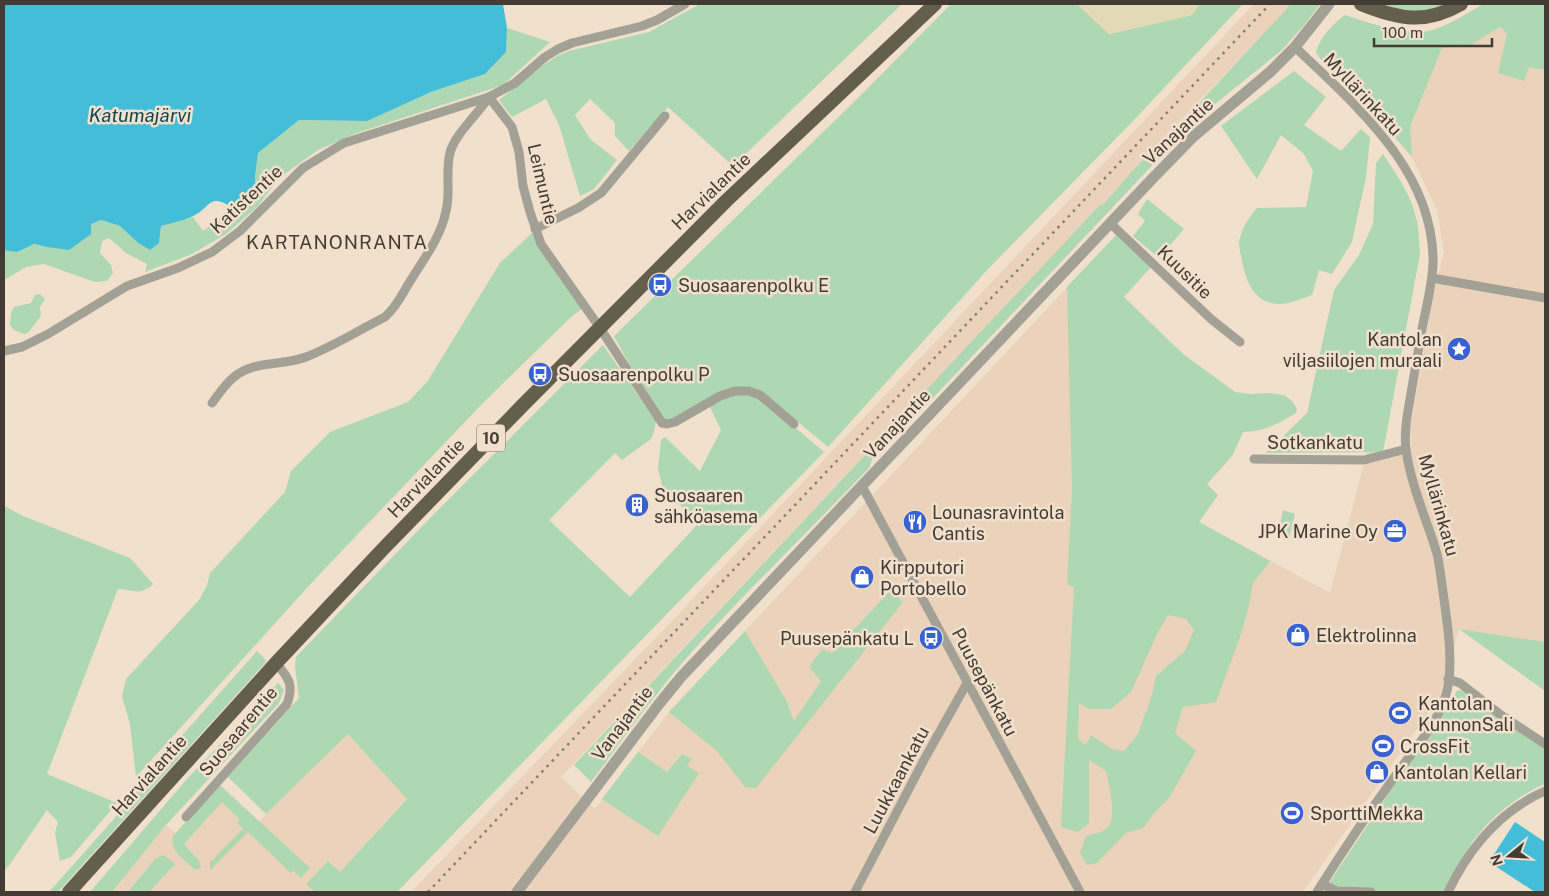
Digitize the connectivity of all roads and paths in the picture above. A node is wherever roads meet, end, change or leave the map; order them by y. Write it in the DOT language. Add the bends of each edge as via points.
graph roads {
  1 [pos="684,4"];
  2 [pos="935,4"];
  3 [pos="1330,4"];
  4 [pos="1361,4"];
  5 [pos="1460,4"];
  6 [pos="1296,47"];
  7 [pos="489,97"];
  8 [pos="665,116"];
  9 [pos="1110,223"];
  10 [pos="535,229"];
  11 [pos="1432,278"];
  12 [pos="1545,298"];
  13 [pos="600,328"];
  14 [pos="1240,342"];
  15 [pos="4,351"];
  16 [pos="212,404"];
  17 [pos="794,424"];
  18 [pos="1406,449"];
  19 [pos="1254,458"];
  20 [pos="862,486"];
  21 [pos="276,663"];
  22 [pos="1448,679"];
  23 [pos="967,683"];
  24 [pos="1545,744"];
  25 [pos="1545,791"];
  26 [pos="186,817"];
  27 [pos="1322,884"];
  28 [pos="69,892"];
  29 [pos="517,892"];
  30 [pos="855,892"];
  31 [pos="1080,892"];
  32 [pos="1317,892"];
  33 [pos="1371,892"];
  34 [pos="1448,892"];
  1 -- 7 [label="street, Katistentie" via="642,26 558,49 515,82"];
  2 -- 13 [label="highway, Harvialantie / 10" via="726,200"];
  3 -- 6 [label="street, Vanajantie"];
  4 -- 5 [label="highway" via="1396,16 1418,19 1435,16"];
  6 -- 9 [label="street, Vanajantie" via="1194,136"];
  6 -- 11 [label="street, Myllärinkatu" via="1372,124 1406,169 1427,217"];
  7 -- 10 [label="street, Leimuntie" via="512,127"];
  7 -- 15 [label="street, Katistentie" via="344,144 303,168 240,231 212,252 127,286 48,334 22,347"];
  7 -- 16 [label="street, Katistentie" via="455,141 450,153 447,210 443,223 392,311 306,357 241,371"];
  8 -- 10 [label="street" via="601,193"];
  9 -- 14 [label="street, Kuusitie" via="1211,319"];
  9 -- 20 [label="street, Vanajantie"];
  10 -- 13 [label="street, Leimuntie" via="541,244"];
  11 -- 12 [label="street"];
  11 -- 18 [label="street, Myllärinkatu" via="1405,434"];
  13 -- 17 [label="street, Leimuntie" via="663,424 675,422 735,391 760,395"];
  13 -- 21 [label="highway, Harvialantie / 10"];
  18 -- 19 [label="street, Sotkankatu" via="1364,460"];
  18 -- 22 [label="street, Myllärinkatu" via="1412,478 1438,556 1448,640"];
  20 -- 23 [label="street, Puusepänkatu"];
  20 -- 29 [label="street, Vanajantie" via="670,690"];
  21 -- 26 [label="street, Suosaarentie" via="290,682 287,704"];
  21 -- 28 [label="highway, Harvialantie / 10"];
  22 -- 24 [label="street" via="1460,683"];
  22 -- 27 [label="street, Myllärinkatu" via="1436,719"];
  23 -- 30 [label="street, Luukkaankatu"];
  23 -- 31 [label="street, Puusepänkatu"];
  25 -- 34 [label="street" via="1502,818 1469,855"];
  27 -- 32 [label="street, Myllärinkatu"];
  27 -- 33 [label="street" via="1337,891"];
}
